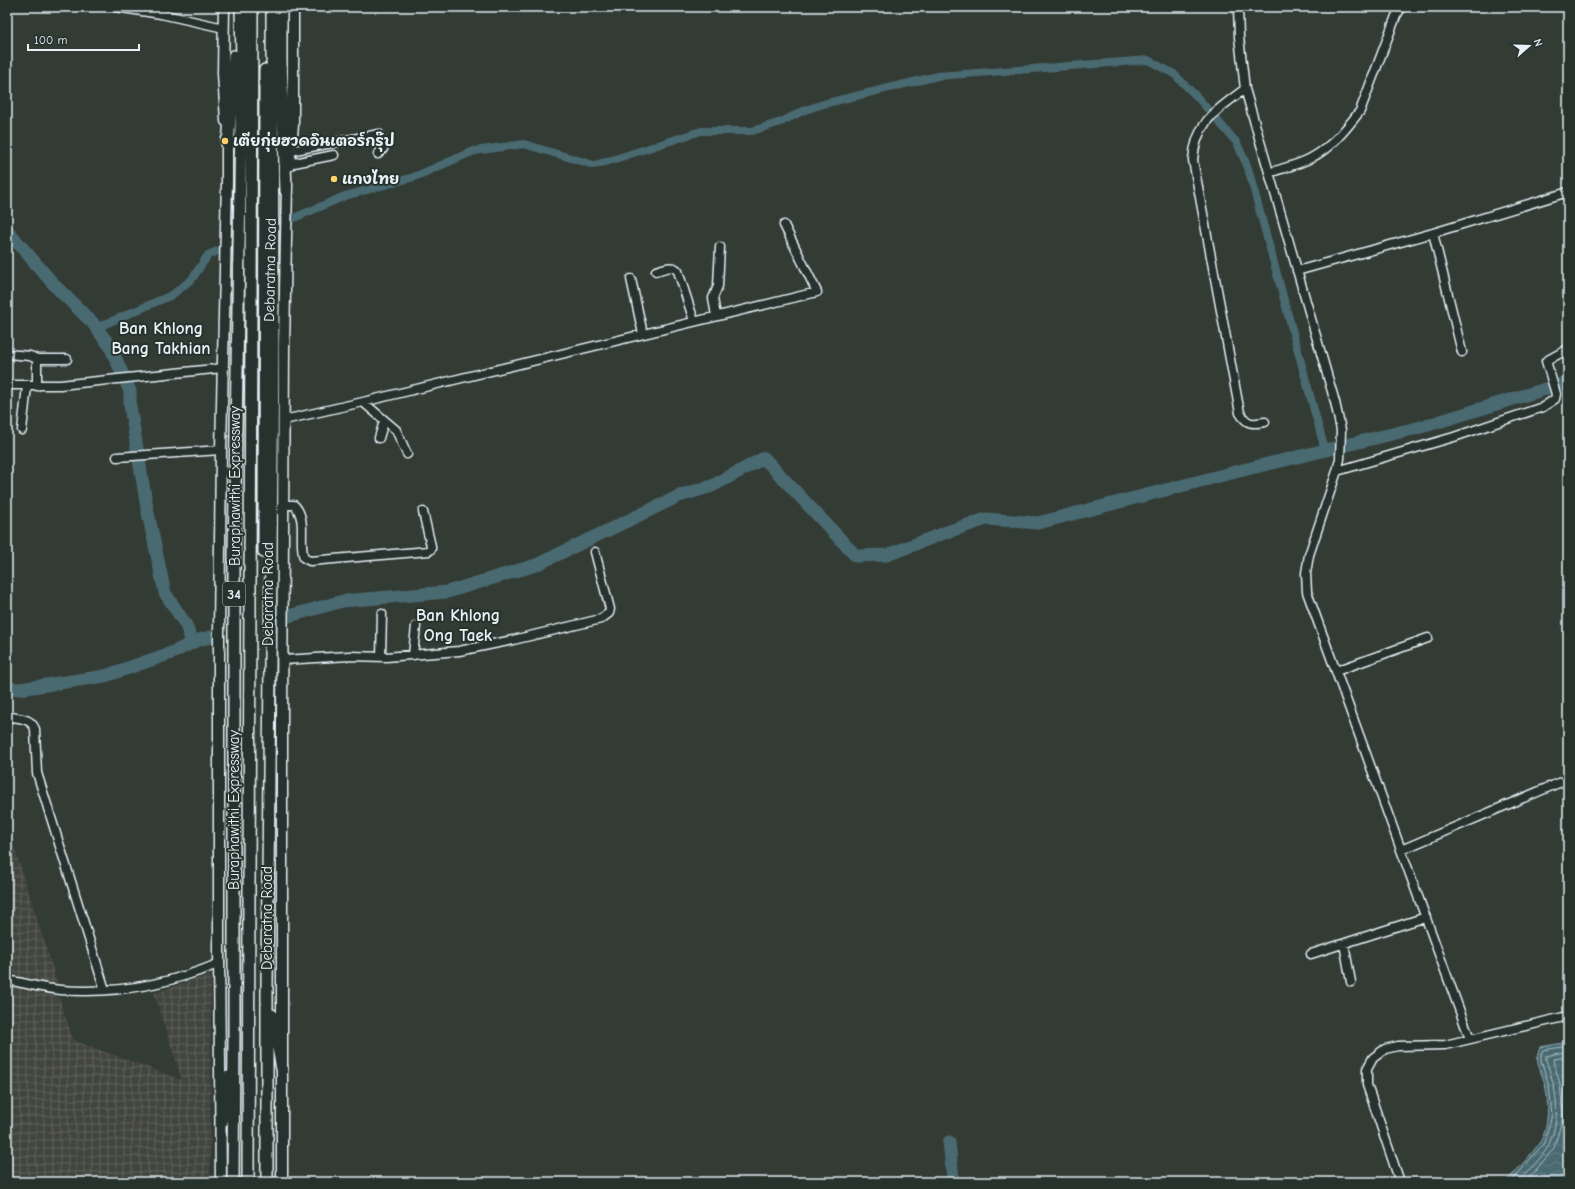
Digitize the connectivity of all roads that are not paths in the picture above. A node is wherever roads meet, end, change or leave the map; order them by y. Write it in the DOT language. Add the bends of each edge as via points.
graph roads {
  1 [pos="116,7"];
  2 [pos="224,7"];
  3 [pos="234,7"];
  4 [pos="241,7"];
  5 [pos="252,7"];
  6 [pos="265,7"];
  7 [pos="272,7"];
  8 [pos="280,7"];
  9 [pos="294,7"];
  10 [pos="1238,7"];
  11 [pos="1402,7"];
  12 [pos="224,28"];
  13 [pos="1245,88"];
  14 [pos="228,147"];
  15 [pos="290,150"];
  16 [pos="378,154"];
  17 [pos="334,155"];
  18 [pos="289,164"];
  19 [pos="1269,173"];
  20 [pos="286,191"];
  21 [pos="1568,192"];
  22 [pos="784,225"];
  23 [pos="1432,233"];
  24 [pos="720,248"];
  25 [pos="1297,271"];
  26 [pos="656,272"];
  27 [pos="631,279"];
  28 [pos="716,316"];
  29 [pos="694,321"];
  30 [pos="643,334"];
  31 [pos="1568,349"];
  32 [pos="1462,352"];
  33 [pos="7,354"];
  34 [pos="37,359"];
  35 [pos="67,359"];
  36 [pos="223,368"];
  37 [pos="7,385"];
  38 [pos="27,386"];
  39 [pos="37,386"];
  40 [pos="363,402"];
  41 [pos="284,420"];
  42 [pos="384,421"];
  43 [pos="1265,422"];
  44 [pos="22,430"];
  45 [pos="379,438"];
  46 [pos="221,450"];
  47 [pos="407,454"];
  48 [pos="117,457"];
  49 [pos="1337,471"];
  50 [pos="284,505"];
  51 [pos="423,512"];
  52 [pos="595,552"];
  53 [pos="382,614"];
  54 [pos="416,626"];
  55 [pos="1428,638"];
  56 [pos="413,655"];
  57 [pos="381,657"];
  58 [pos="283,660"];
  59 [pos="1336,671"];
  60 [pos="7,716"];
  61 [pos="1568,778"];
  62 [pos="1401,850"];
  63 [pos="1426,918"];
  64 [pos="1344,944"];
  65 [pos="1310,954"];
  66 [pos="220,964"];
  67 [pos="7,980"];
  68 [pos="1351,982"];
  69 [pos="267,986"];
  70 [pos="104,990"];
  71 [pos="1568,1016"];
  72 [pos="234,1033"];
  73 [pos="1470,1039"];
  74 [pos="282,1069"];
  75 [pos="222,1122"];
  76 [pos="221,1182"];
  77 [pos="233,1182"];
  78 [pos="248,1182"];
  79 [pos="262,1182"];
  80 [pos="267,1182"];
  81 [pos="282,1182"];
  82 [pos="1400,1182"];
  1 -- 12 [label="street"];
  2 -- 12 [label="main road, 34"];
  3 -- 14 [label="highway" via="234,63"];
  4 -- 72 [label="highway, Debaratna Road / 34" via="234,554"];
  5 -- 78 [label="highway, Buraphawithi Expressway"];
  6 -- 79 [label="highway, Buraphawithi Expressway"];
  7 -- 69 [label="highway, Debaratna Road" via="273,347"];
  8 -- 20 [label="highway"];
  9 -- 15 [label="main road, Debaratna Road" via="293,125"];
  10 -- 13 [label="street"];
  11 -- 19 [label="street" via="1396,16 1360,110 1339,137 1312,158"];
  12 -- 14 [label="main road, 34" via="223,73"];
  13 -- 19 [label="street"];
  13 -- 43 [label="street" via="1209,117 1194,146 1193,160 1240,413 1244,420 1251,424"];
  14 -- 36 [label="main road, 34"];
  15 -- 16 [label="street" via="379,134 383,149"];
  15 -- 18 [label="main road, Debaratna Road"];
  17 -- 18 [label="street"];
  18 -- 20 [label="main road, Debaratna Road"];
  19 -- 25 [label="street"];
  20 -- 41 [label="main road, Debaratna Road"];
  21 -- 23 [label="street"];
  22 -- 28 [label="street" via="817,292"];
  23 -- 25 [label="street"];
  23 -- 32 [label="street"];
  24 -- 28 [label="street" via="718,286 713,298"];
  25 -- 49 [label="street" via="1341,430"];
  26 -- 29 [label="street" via="676,268"];
  27 -- 30 [label="street"];
  28 -- 29 [label="street"];
  29 -- 30 [label="street"];
  30 -- 40 [label="street"];
  31 -- 49 [label="street" via="1546,360 1556,394 1555,399 1544,407 1454,438"];
  33 -- 34 [label="street"];
  34 -- 35 [label="street"];
  34 -- 39 [label="street"];
  36 -- 39 [label="street"];
  36 -- 46 [label="main road, 34"];
  37 -- 38 [label="street"];
  38 -- 39 [label="street"];
  38 -- 44 [label="street"];
  40 -- 41 [label="street"];
  40 -- 42 [label="street"];
  41 -- 50 [label="main road, Debaratna Road"];
  42 -- 45 [label="street"];
  42 -- 47 [label="street" via="396,430"];
  46 -- 48 [label="street"];
  46 -- 66 [label="main road, 34"];
  49 -- 59 [label="street" via="1309,555 1306,573 1307,592"];
  50 -- 51 [label="street" via="294,505 300,511 301,547 304,558 310,561 429,551 431,546"];
  50 -- 58 [label="main road, Debaratna Road"];
  52 -- 56 [label="street" via="610,608 609,613 601,619 459,651"];
  53 -- 57 [label="street"];
  54 -- 56 [label="street"];
  55 -- 59 [label="street"];
  56 -- 57 [label="street"];
  57 -- 58 [label="street"];
  58 -- 74 [label="main road, Debaratna Road"];
  59 -- 62 [label="street"];
  60 -- 70 [label="street" via="29,720 35,729 37,773"];
  61 -- 62 [label="street"];
  62 -- 63 [label="street"];
  63 -- 64 [label="street"];
  63 -- 73 [label="street"];
  64 -- 65 [label="street"];
  64 -- 68 [label="street"];
  66 -- 70 [label="street" via="171,981"];
  66 -- 75 [label="main road, 34"];
  67 -- 70 [label="street" via="61,990"];
  69 -- 74 [label="highway"];
  69 -- 80 [label="highway, Debaratna Road"];
  71 -- 73 [label="street"];
  72 -- 75 [label="highway"];
  72 -- 77 [label="highway, Debaratna Road / 34"];
  73 -- 82 [label="street" via="1445,1045 1398,1046 1385,1049 1373,1058 1367,1070 1367,1085"];
  74 -- 81 [label="main road, Debaratna Road"];
  75 -- 76 [label="main road, 34"];
}
